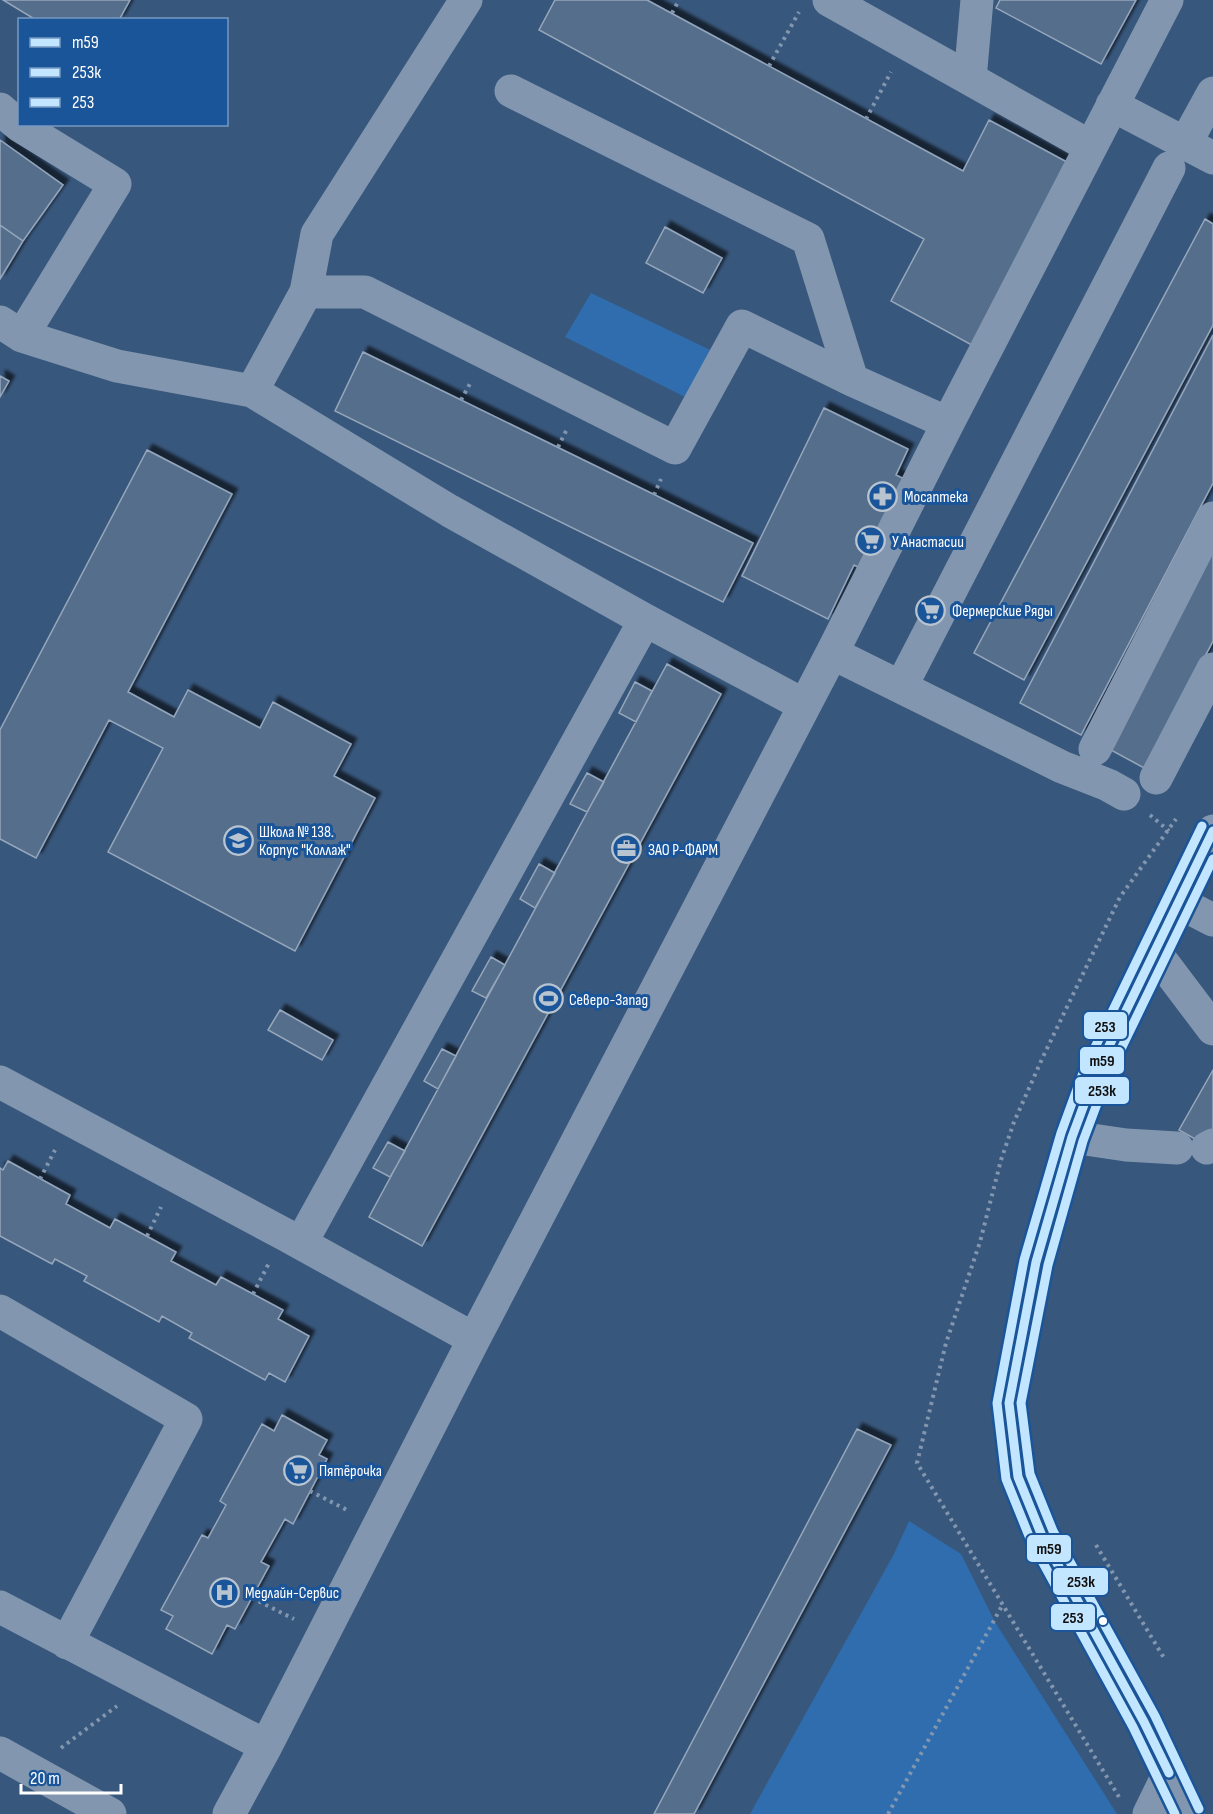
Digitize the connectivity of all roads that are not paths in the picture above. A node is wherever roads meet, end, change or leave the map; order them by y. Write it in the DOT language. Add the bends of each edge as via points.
graph roads {
  1 [pos="466,0"];
  2 [pos="977,0"];
  3 [pos="1167,0"];
  4 [pos="815,5"];
  5 [pos="970,79"];
  6 [pos="511,91"];
  7 [pos="1213,93"];
  8 [pos="1112,105"];
  9 [pos="0,109"];
  10 [pos="18,124"];
  11 [pos="20,126"];
  12 [pos="1091,147"];
  13 [pos="1189,156"];
  14 [pos="306,292"];
  15 [pos="11,329"];
  16 [pos="852,380"];
  17 [pos="252,391"];
  18 [pos="948,423"];
  19 [pos="1213,518"];
  20 [pos="645,620"];
  21 [pos="832,653"];
  22 [pos="1213,669"];
  23 [pos="901,687"];
  24 [pos="804,705"];
  25 [pos="1095,749"];
  26 [pos="1156,778"];
  27 [pos="1124,794"];
  28 [pos="1211,838"];
  29 [pos="1178,902"];
  30 [pos="1213,920"];
  31 [pos="1154,951"];
  32 [pos="1213,1029"];
  33 [pos="0,1082"];
  34 [pos="1072,1137"];
  35 [pos="1199,1147"];
  36 [pos="301,1243"];
  37 [pos="0,1311"];
  38 [pos="474,1339"];
  39 [pos="0,1607"];
  40 [pos="67,1643"];
  41 [pos="266,1746"];
  42 [pos="0,1753"];
  43 [pos="1169,1773"];
  44 [pos="110,1814"];
  45 [pos="229,1814"];
  46 [pos="1149,1814"];
  47 [pos="1188,1814"];
  1 -- 14 [label="street" via="317,234"];
  2 -- 5 [label="street"];
  3 -- 8 [label="street"];
  4 -- 5 [label="street" via="906,44"];
  5 -- 12 [label="street"];
  6 -- 16 [label="street" via="808,239"];
  7 -- 13 [label="street"];
  8 -- 12 [label="street"];
  8 -- 13 [label="street"];
  9 -- 10 [label="street"];
  11 -- 15 [label="street" via="115,184"];
  12 -- 18 [label="street"];
  13 -- 23 [label="street"];
  14 -- 16 [label="street" via="365,292 675,448 742,326"];
  14 -- 17 [label="street"];
  15 -- 17 [label="street" via="117,366"];
  16 -- 18 [label="street"];
  17 -- 20 [label="street" via="450,511"];
  18 -- 21 [label="street"];
  19 -- 25 [label="street"];
  20 -- 24 [label="street"];
  20 -- 36 [label="street"];
  21 -- 23 [label="street"];
  21 -- 24 [label="street"];
  22 -- 26 [label="street"];
  23 -- 27 [label="street"];
  24 -- 38 [label="street"];
  28 -- 29 [label="street"];
  29 -- 30 [label="street"];
  29 -- 31 [label="street"];
  31 -- 32 [label="street"];
  31 -- 34 [label="street" via="1095,1075"];
  33 -- 36 [label="street"];
  34 -- 35 [label="street" via="1126,1145"];
  34 -- 43 [label="street" via="1036,1262 1009,1404 1018,1477 1042,1536"];
  36 -- 38 [label="street"];
  37 -- 40 [label="street" via="186,1419"];
  38 -- 41 [label="street"];
  39 -- 40 [label="street"];
  40 -- 41 [label="street"];
  41 -- 45 [label="street"];
  42 -- 44 [label="street"];
  43 -- 46 [label="street"];
  43 -- 47 [label="street"];
}
